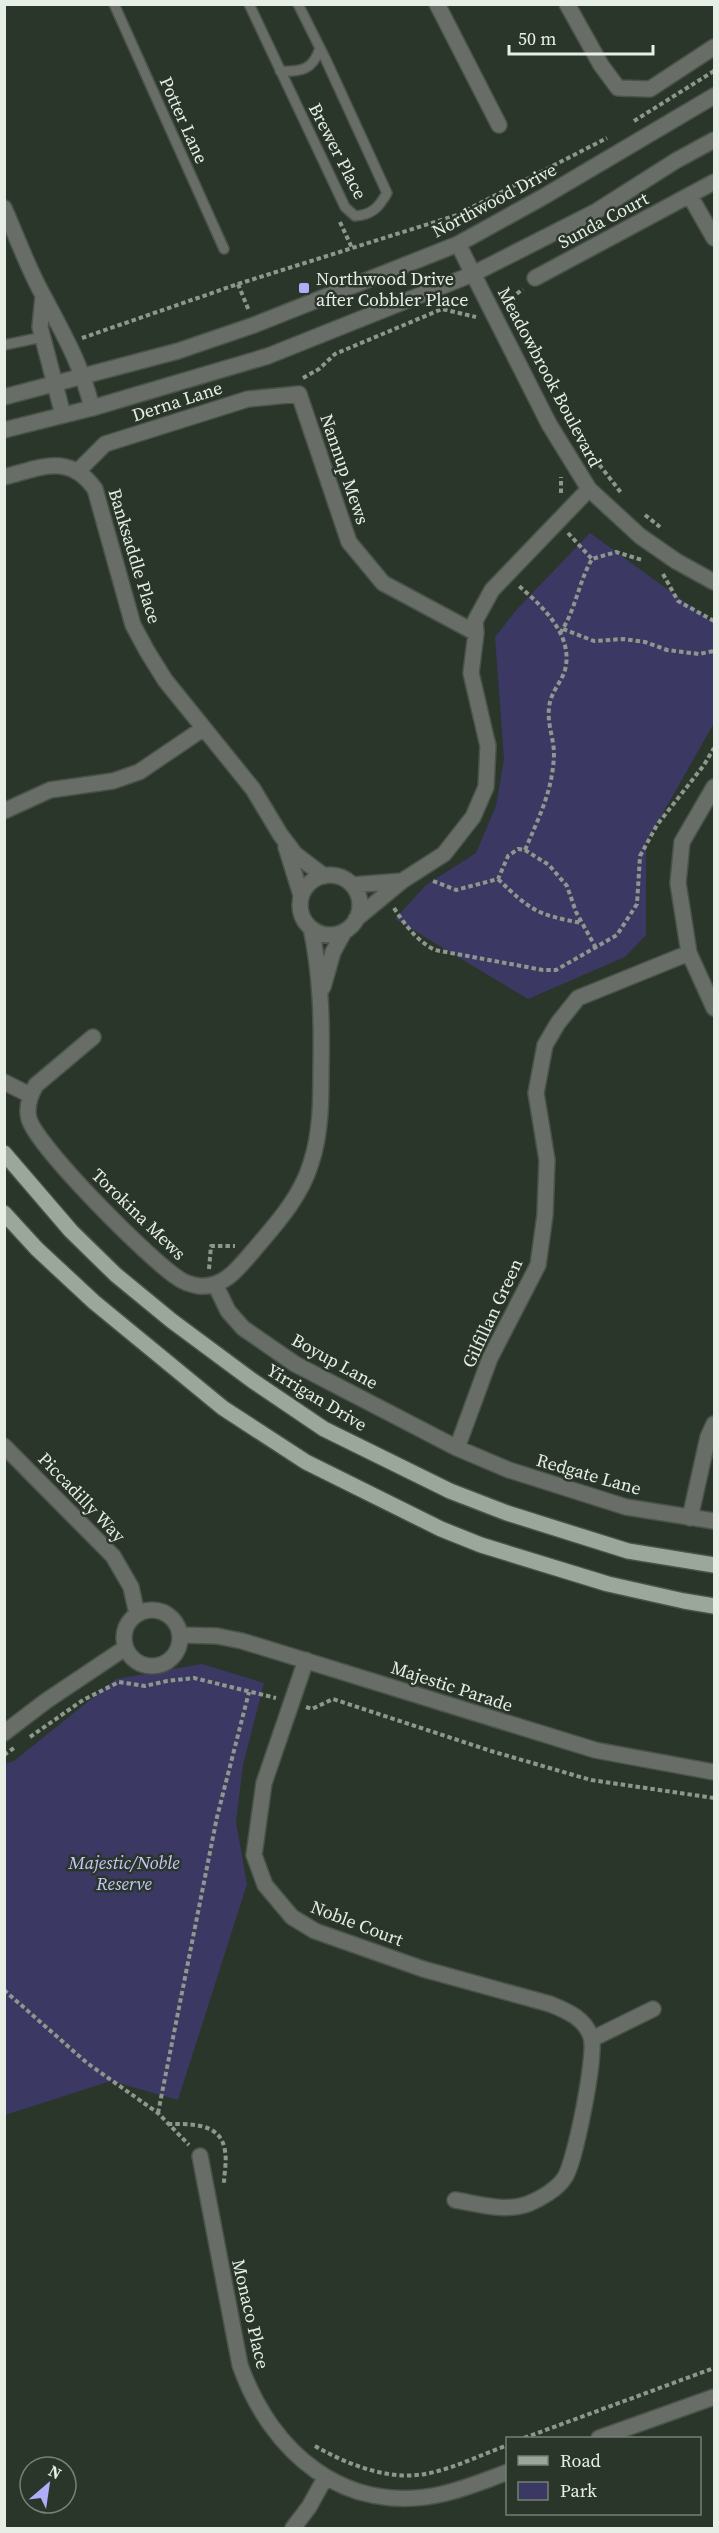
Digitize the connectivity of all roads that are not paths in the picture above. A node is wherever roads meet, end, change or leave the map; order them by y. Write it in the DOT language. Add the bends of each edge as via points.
graph roads {
  1 [pos="114,4"];
  2 [pos="249,4"];
  3 [pos="298,4"];
  4 [pos="437,4"];
  5 [pos="567,4"];
  6 [pos="714,47"];
  7 [pos="320,48"];
  8 [pos="280,71"];
  9 [pos="714,96"];
  10 [pos="499,125"];
  11 [pos="714,140"];
  12 [pos="714,182"];
  13 [pos="690,196"];
  14 [pos="4,207"];
  15 [pos="8,223"];
  16 [pos="714,238"];
  17 [pos="458,244"];
  18 [pos="224,249"];
  19 [pos="473,274"];
  20 [pos="535,278"];
  21 [pos="43,296"];
  22 [pos="43,337"];
  23 [pos="4,345"];
  24 [pos="84,377"];
  25 [pos="53,384"];
  26 [pos="300,386"];
  27 [pos="4,397"];
  28 [pos="92,408"];
  29 [pos="63,415"];
  30 [pos="4,430"];
  31 [pos="77,471"];
  32 [pos="4,477"];
  33 [pos="589,489"];
  34 [pos="713,581"];
  35 [pos="476,633"];
  36 [pos="204,728"];
  37 [pos="714,787"];
  38 [pos="4,811"];
  39 [pos="280,834"];
  40 [pos="324,876"];
  41 [pos="402,881"];
  42 [pos="352,885"];
  43 [pos="301,896"];
  44 [pos="356,919"];
  45 [pos="311,928"];
  46 [pos="344,932"];
  47 [pos="689,953"];
  48 [pos="321,996"];
  49 [pos="714,1008"];
  50 [pos="93,1038"];
  51 [pos="4,1082"];
  52 [pos="30,1095"];
  53 [pos="4,1154"];
  54 [pos="4,1213"];
  55 [pos="4,1228"];
  56 [pos="37,1249"];
  57 [pos="212,1284"];
  58 [pos="714,1424"];
  59 [pos="4,1446"];
  60 [pos="458,1448"];
  61 [pos="690,1518"];
  62 [pos="714,1521"];
  63 [pos="714,1565"];
  64 [pos="714,1606"];
  65 [pos="137,1614"];
  66 [pos="180,1635"];
  67 [pos="126,1648"];
  68 [pos="306,1660"];
  69 [pos="4,1732"];
  70 [pos="714,1772"];
  71 [pos="653,2008"];
  72 [pos="592,2039"];
  73 [pos="200,2156"];
  74 [pos="455,2200"];
  75 [pos="714,2397"];
  76 [pos="604,2437"];
  77 [pos="506,2472"];
  78 [pos="326,2478"];
  79 [pos="293,2529"];
  1 -- 18 [label="lane, Potter Lane"];
  2 -- 8 [label="lane, Brewer Place"];
  3 -- 7 [label="lane, Brewer Place"];
  4 -- 10 [label="street"];
  5 -- 6 [label="street" via="618,88 650,88"];
  7 -- 8 [label="lane" via="304,71"];
  7 -- 8 [label="lane, Brewer Place" via="387,193 374,211 355,216 345,207"];
  9 -- 17 [label="street, Northwood Drive"];
  11 -- 19 [label="street" via="595,212"];
  12 -- 13 [label="street, Sunda Court"];
  13 -- 16 [label="street"];
  13 -- 20 [label="street, Sunda Court"];
  14 -- 15 [label="street"];
  15 -- 21 [label="street"];
  17 -- 19 [label="street, Meadowbrook Boulevard"];
  17 -- 24 [label="street, Northwood Drive" via="254,325"];
  19 -- 28 [label="street" via="268,356"];
  19 -- 33 [label="street, Meadowbrook Boulevard" via="549,424"];
  21 -- 22 [label="street"];
  21 -- 24 [label="street"];
  22 -- 23 [label="lane"];
  22 -- 25 [label="street"];
  24 -- 25 [label="street, Northwood Drive"];
  24 -- 28 [label="street"];
  25 -- 27 [label="street, Northwood Drive"];
  25 -- 29 [label="street"];
  26 -- 31 [label="street, Derna Lane" via="105,444"];
  26 -- 35 [label="street, Nannup Mews" via="349,542 383,583"];
  28 -- 29 [label="street"];
  29 -- 30 [label="street"];
  31 -- 32 [label="street" via="52,464"];
  31 -- 36 [label="street, Banksaddle Place" via="95,489 134,625 165,680"];
  33 -- 34 [label="street, Meadowbrook Boulevard" via="640,536"];
  33 -- 35 [label="street" via="492,590 475,621"];
  35 -- 41 [label="street" via="471,673 488,746 486,787 473,817 444,854"];
  36 -- 38 [label="street" via="139,772 113,781 50,790"];
  36 -- 39 [label="street, Banksaddle Place" via="253,789"];
  37 -- 47 [label="street" via="682,842 678,883"];
  39 -- 40 [label="street, Banksaddle Place" via="296,854"];
  39 -- 43 [label="street, Banksaddle Place"];
  40 -- 42 [label="street" via="341,878"];
  40 -- 43 [label="street" via="313,880"];
  41 -- 42 [label="street"];
  41 -- 44 [label="street"];
  42 -- 44 [label="street" via="359,899"];
  43 -- 45 [label="street" via="301,914"];
  44 -- 46 [label="street"];
  45 -- 46 [label="street" via="327,935"];
  45 -- 48 [label="street"];
  46 -- 48 [label="street" via="333,952"];
  47 -- 49 [label="street"];
  47 -- 60 [label="street, Gilfillan Green" via="578,998 545,1045 536,1093 547,1160 538,1265 490,1358"];
  48 -- 57 [label="street" via="320,1117 311,1164 298,1193 278,1222 231,1277"];
  50 -- 52 [label="street" via="47,1074"];
  51 -- 52 [label="street"];
  52 -- 57 [label="street, Torokina Mews" via="29,1120 56,1159 158,1263 180,1280 199,1286"];
  53 -- 63 [label="main road, Yirrigan Drive" via="71,1231 116,1275 217,1355 324,1429 450,1491 507,1513 628,1551"];
  54 -- 56 [label="main road"];
  55 -- 56 [label="main road"];
  56 -- 64 [label="main road" via="94,1302 223,1408 306,1462 481,1545 608,1584"];
  57 -- 60 [label="street, Boyup Lane" via="243,1328 295,1364"];
  58 -- 61 [label="street"];
  59 -- 65 [label="street, Piccadilly Way" via="113,1556 131,1587"];
  60 -- 61 [label="street, Redgate Lane" via="509,1470 626,1507"];
  61 -- 62 [label="street, Redgate Lane"];
  65 -- 66 [label="street" via="150,1610 164,1612 175,1622"];
  65 -- 67 [label="street" via="124,1633"];
  66 -- 67 [label="street" via="174,1655 155,1666 141,1664"];
  66 -- 68 [label="street, Majestic Parade" via="218,1636"];
  67 -- 69 [label="street"];
  68 -- 70 [label="street, Majestic Parade" via="595,1750"];
  68 -- 72 [label="street, Noble Court" via="264,1783 254,1855 266,1885 292,1917 315,1931 423,1969 568,2011 583,2023"];
  71 -- 72 [label="street"];
  72 -- 74 [label="street" via="592,2064 565,2177 551,2191 527,2204 501,2208"];
  73 -- 78 [label="street, Monaco Place" via="240,2365 249,2391 285,2446"];
  75 -- 76 [label="street"];
  77 -- 78 [label="street, Monaco Place" via="441,2494 404,2498 374,2496"];
  78 -- 79 [label="street"];
}
